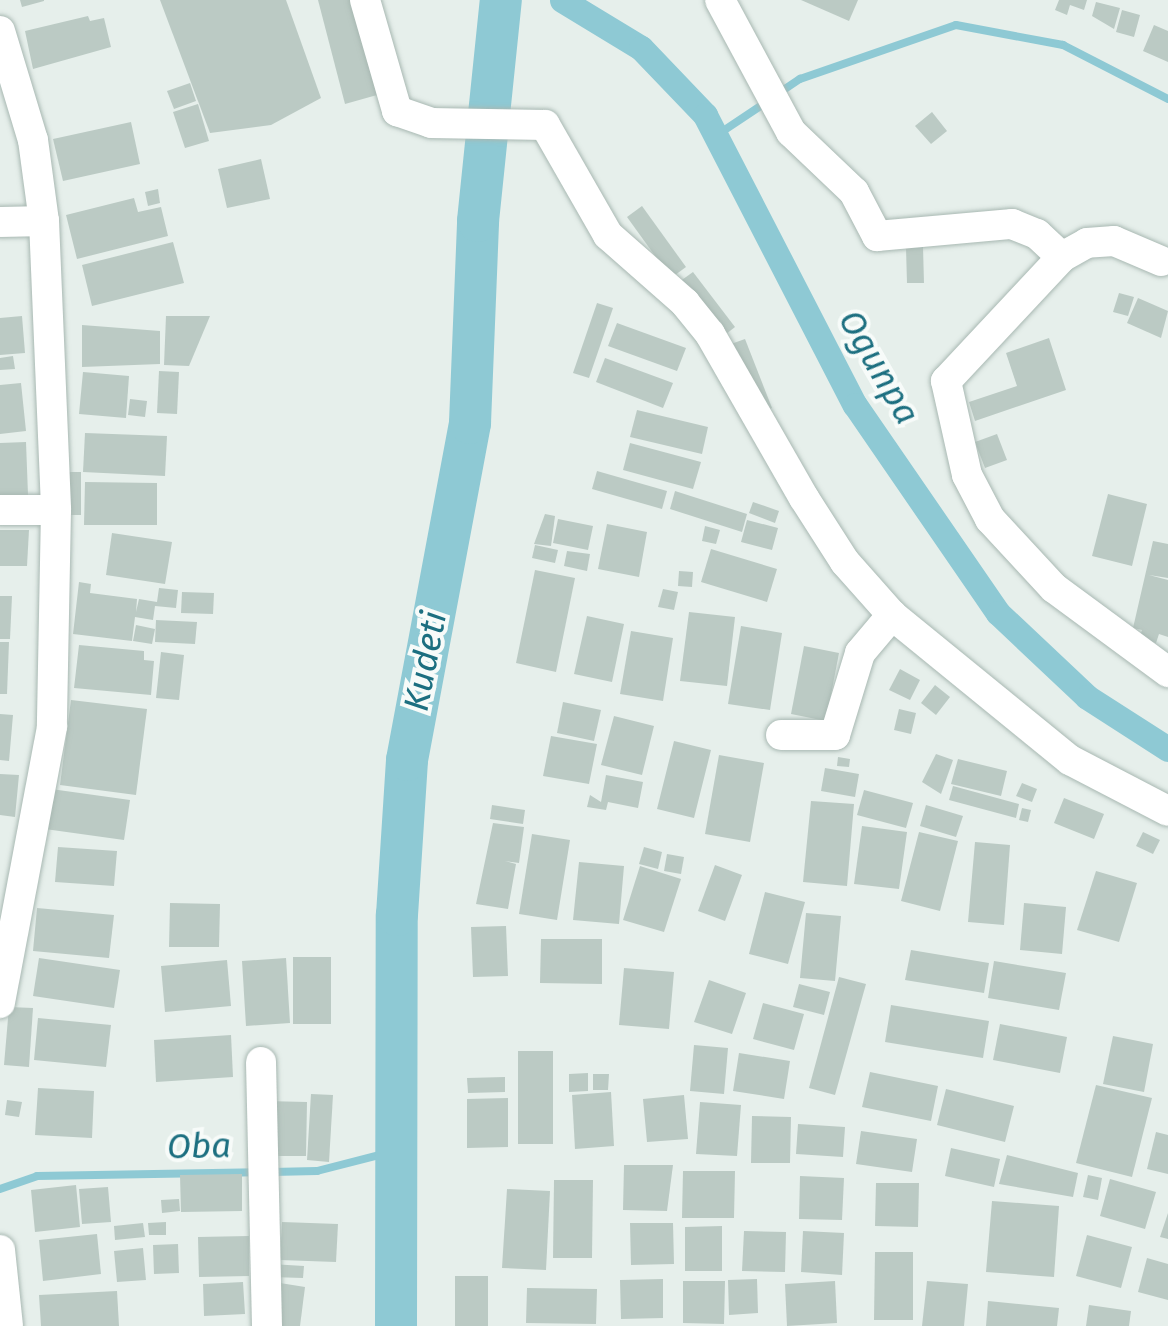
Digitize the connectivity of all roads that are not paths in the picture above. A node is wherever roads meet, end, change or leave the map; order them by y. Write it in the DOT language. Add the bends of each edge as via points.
graph roads {
  1 [pos="366,0"];
  2 [pos="720,0"];
  3 [pos="0,30"];
  4 [pos="44,220"];
  5 [pos="0,222"];
  6 [pos="1062,258"];
  7 [pos="1166,261"];
  8 [pos="0,510"];
  9 [pos="56,510"];
  10 [pos="892,615"];
  11 [pos="1168,672"];
  12 [pos="782,735"];
  13 [pos="1168,812"];
  14 [pos="0,1004"];
  15 [pos="261,1062"];
  16 [pos="0,1250"];
  17 [pos="8,1326"];
  18 [pos="267,1326"];
  1 -- 10 [label="street" via="397,111 431,124 539,121 608,235 685,302 710,334 814,514"];
  2 -- 6 [label="street" via="791,132 854,192 876,236 1012,224 1037,234"];
  3 -- 4 [label="street" via="33,140"];
  4 -- 5 [label="street"];
  4 -- 9 [label="street"];
  6 -- 7 [label="street" via="1087,243 1114,241"];
  6 -- 11 [label="street" via="946,380 954,435 990,519 1024,563"];
  8 -- 9 [label="street"];
  9 -- 14 [label="street" via="52,727"];
  10 -- 12 [label="street" via="860,653 836,735"];
  10 -- 13 [label="street" via="1070,760"];
  15 -- 18 [label="street"];
  16 -- 17 [label="street"];
}
